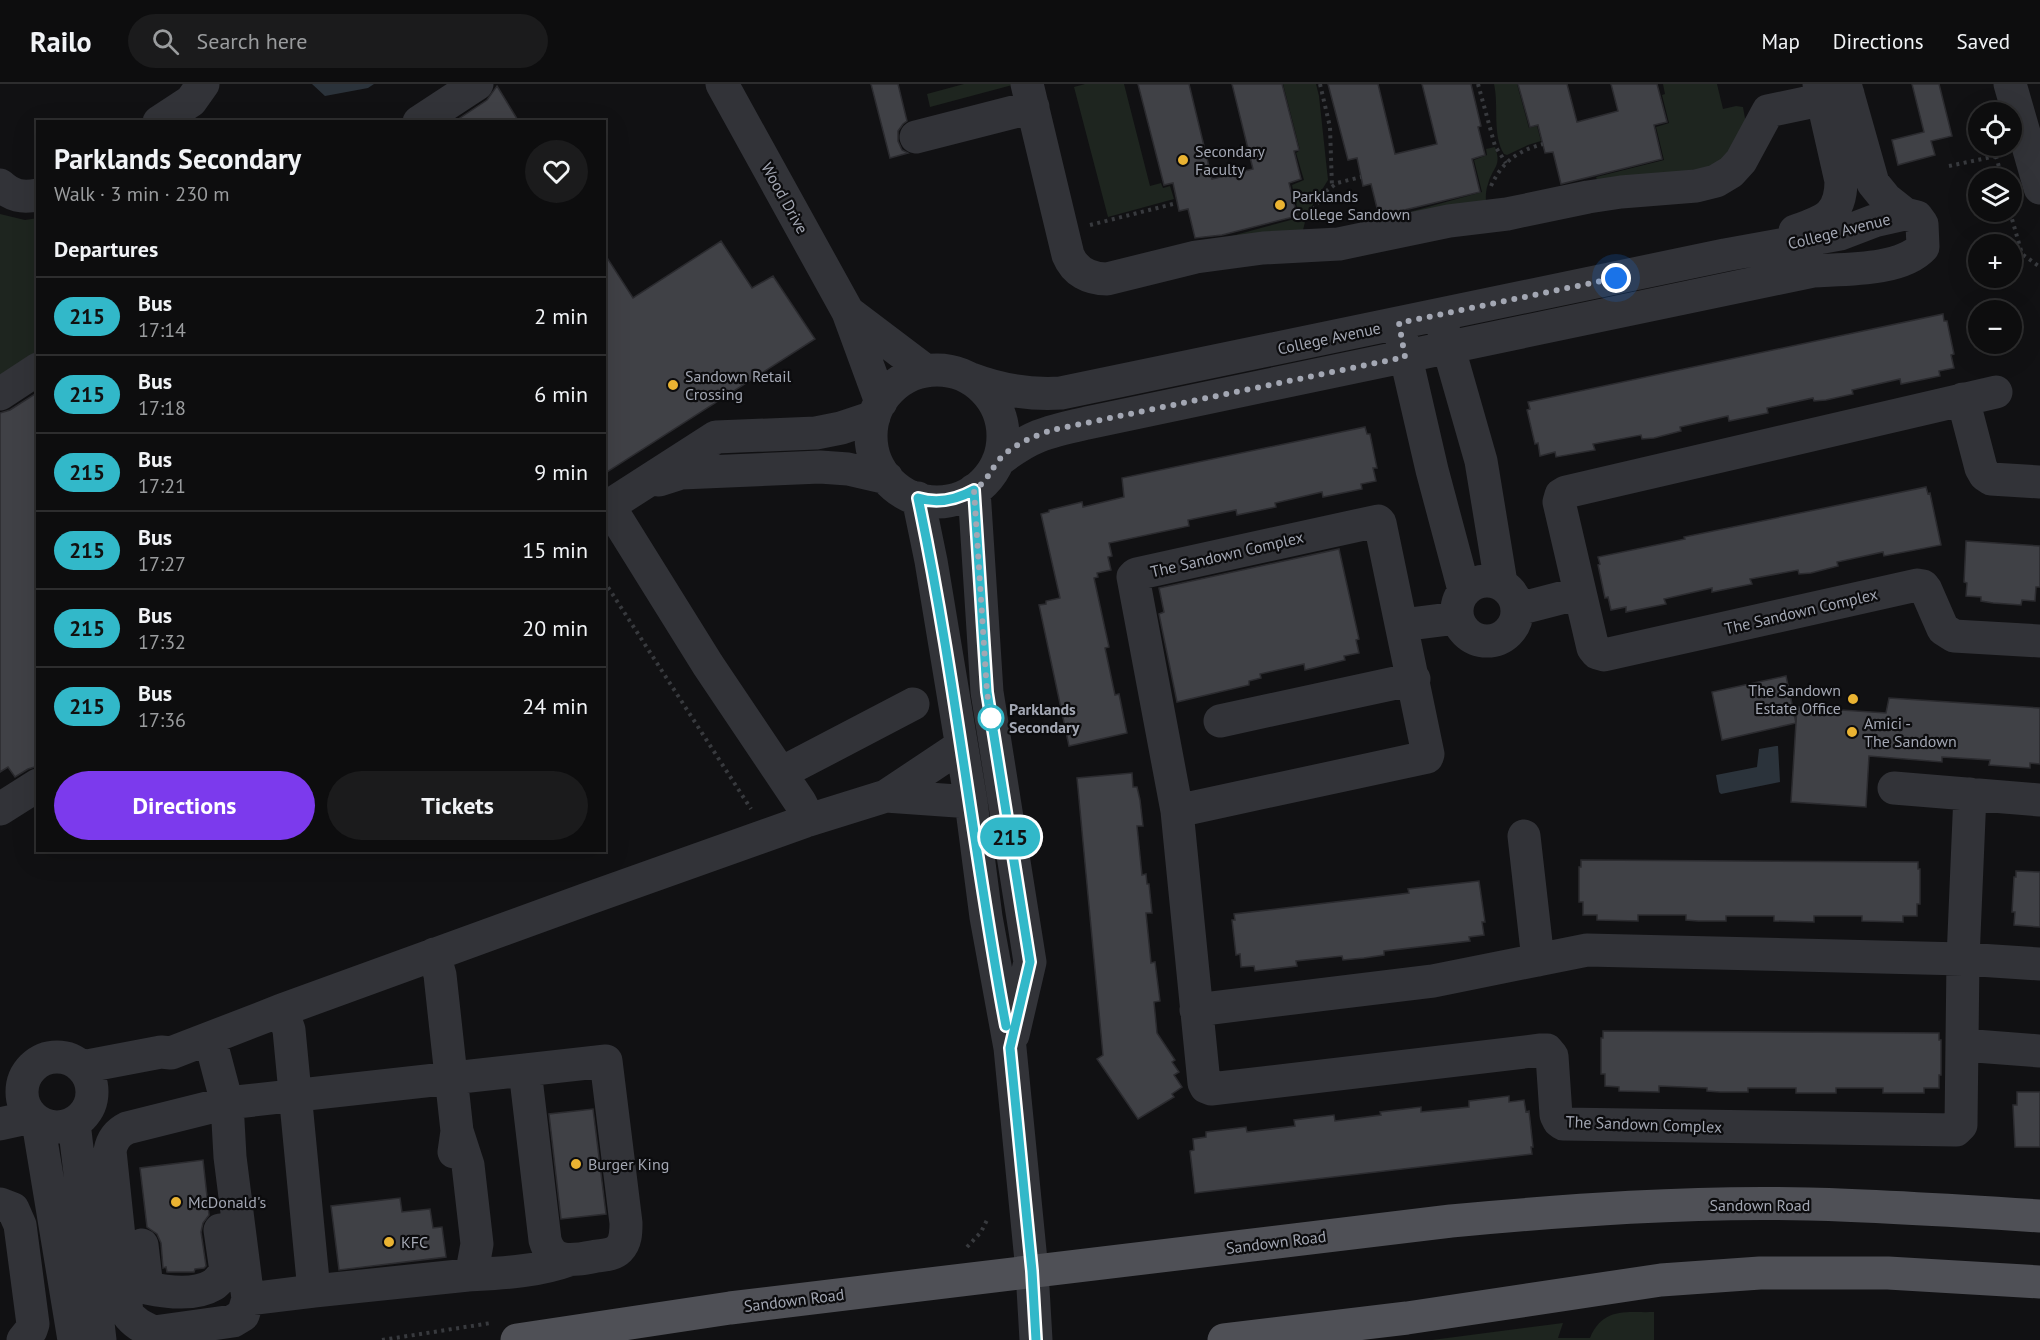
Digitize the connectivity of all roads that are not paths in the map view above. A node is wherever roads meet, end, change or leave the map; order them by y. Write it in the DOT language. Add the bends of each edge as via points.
graph roads {
  1 [pos="203,84"];
  2 [pos="477,84"];
  3 [pos="722,84"];
  4 [pos="2010,84"];
  5 [pos="1834,90"];
  6 [pos="1030,96"];
  7 [pos="162,120"];
  8 [pos="422,120"];
  9 [pos="916,137"];
  10 [pos="0,186"];
  11 [pos="2040,188"];
  12 [pos="36,195"];
  13 [pos="1905,214"];
  14 [pos="1725,255"];
  15 [pos="848,312"];
  16 [pos="1440,315"];
  17 [pos="1399,323"];
  18 [pos="1449,347"];
  19 [pos="1405,357"];
  20 [pos="36,370"];
  21 [pos="926,371"];
  22 [pos="970,379"];
  23 [pos="1996,392"];
  24 [pos="0,394"];
  25 [pos="1963,399"];
  26 [pos="878,409"];
  27 [pos="998,461"];
  28 [pos="887,478"];
  29 [pos="2040,482"];
  30 [pos="643,484"];
  31 [pos="974,490"];
  32 [pos="918,498"];
  33 [pos="607,507"];
  34 [pos="1580,593"];
  35 [pos="1509,596"];
  36 [pos="1460,604"];
  37 [pos="1402,625"];
  38 [pos="2040,641"];
  39 [pos="1414,679"];
  40 [pos="913,704"];
  41 [pos="1220,721"];
  42 [pos="961,746"];
  43 [pos="781,772"];
  44 [pos="36,786"];
  45 [pos="1894,788"];
  46 [pos="1970,794"];
  47 [pos="886,796"];
  48 [pos="2040,800"];
  49 [pos="970,802"];
  50 [pos="0,809"];
  51 [pos="1177,811"];
  52 [pos="808,820"];
  53 [pos="1524,836"];
  54 [pos="434,954"];
  55 [pos="1963,959"];
  56 [pos="1538,960"];
  57 [pos="2040,964"];
  58 [pos="282,1010"];
  59 [pos="1196,1010"];
  60 [pos="210,1039"];
  61 [pos="1962,1045"];
  62 [pos="1010,1048"];
  63 [pos="2040,1051"];
  64 [pos="525,1070"];
  65 [pos="87,1079"];
  66 [pos="451,1079"];
  67 [pos="11,1092"];
  68 [pos="296,1095"];
  69 [pos="227,1103"];
  70 [pos="35,1120"];
  71 [pos="74,1123"];
  72 [pos="0,1124"];
  73 [pos="127,1128"];
  74 [pos="457,1131"];
  75 [pos="230,1157"];
  76 [pos="304,1175"];
  77 [pos="0,1204"];
  78 [pos="2040,1216"];
  79 [pos="569,1260"];
  80 [pos="1032,1271"];
  81 [pos="468,1275"];
  82 [pos="2040,1282"];
  83 [pos="314,1291"];
  84 [pos="248,1299"];
  85 [pos="23,1340"];
  86 [pos="74,1340"];
  87 [pos="100,1340"];
  88 [pos="517,1340"];
  89 [pos="1036,1340"];
  90 [pos="1224,1340"];
  1 -- 7 [label="street" via="191,101"];
  2 -- 8 [label="street"];
  3 -- 15 [label="street, Wood Drive"];
  4 -- 11 [label="street"];
  5 -- 6 [label="street" via="1768,111 1742,161 1716,181 1610,194 1339,244 1196,257 1107,279 1086,276 1071,263"];
  5 -- 13 [label="street" via="1873,183"];
  5 -- 14 [label="street" via="1841,181 1839,204 1821,222"];
  6 -- 9 [label="street"];
  10 -- 12 [label="street" via="21,197"];
  13 -- 14 [label="street, College Avenue" via="1840,234"];
  13 -- 18 [label="street, College Avenue" via="1917,217 1924,237 1923,247 1915,256 1901,261 1814,271"];
  14 -- 16 [label="street, College Avenue"];
  15 -- 21 [label="street, Wood Drive"];
  15 -- 26 [label="street, Wood Drive"];
  16 -- 17 [label="street, College Avenue"];
  16 -- 18 [label="street"];
  17 -- 19 [label="street"];
  17 -- 22 [label="street, College Avenue" via="1061,393 1019,392"];
  18 -- 19 [label="street, College Avenue"];
  18 -- 35 [label="street" via="1481,461"];
  19 -- 27 [label="street, College Avenue" via="1052,430 1024,442"];
  19 -- 36 [label="street"];
  20 -- 24 [label="street"];
  21 -- 22 [label="street" via="949,371"];
  21 -- 26 [label="street" via="902,380 888,392"];
  22 -- 27 [label="street" via="988,394 1000,415 1003,438"];
  23 -- 25 [label="street, The Sandown Complex"];
  25 -- 29 [label="street" via="1985,475 1991,479"];
  25 -- 34 [label="street, The Sandown Complex" via="1566,492 1559,502"];
  26 -- 28 [label="street" via="871,433 874,453"];
  26 -- 30 [label="street" via="842,428 816,433 716,437"];
  27 -- 31 [label="street"];
  28 -- 30 [label="street" via="820,467 681,473"];
  28 -- 32 [label="street"];
  30 -- 33 [label="street"];
  31 -- 32 [label="street" via="947,501"];
  31 -- 62 [label="street" via="987,692 1030,962"];
  32 -- 42 [label="street"];
  33 -- 43 [label="street"];
  34 -- 35 [label="street"];
  34 -- 38 [label="street, The Sandown Complex" via="1593,648 1604,655 1917,585 1926,590 1943,629 1954,636"];
  35 -- 36 [label="street" via="1491,580 1481,580 1471,584"];
  35 -- 36 [label="street" via="1516,619 1512,629 1495,640 1485,641 1467,634 1461,627"];
  36 -- 37 [label="street"];
  37 -- 39 [label="street, The Sandown Complex"];
  37 -- 51 [label="street, The Sandown Complex" via="1378,520 1136,574 1133,581"];
  39 -- 41 [label="street"];
  39 -- 51 [label="street, The Sandown Complex" via="1427,757"];
  40 -- 43 [label="street"];
  42 -- 47 [label="street"];
  42 -- 49 [label="street"];
  43 -- 52 [label="street"];
  44 -- 50 [label="street"];
  45 -- 46 [label="street"];
  46 -- 48 [label="street"];
  46 -- 55 [label="street, The Sandown Complex"];
  47 -- 49 [label="street"];
  47 -- 52 [label="street"];
  49 -- 62 [label="street"];
  51 -- 59 [label="street, The Sandown Complex"];
  52 -- 54 [label="street"];
  53 -- 56 [label="street"];
  54 -- 58 [label="street"];
  54 -- 66 [label="street" via="440,975"];
  55 -- 56 [label="street" via="1587,950"];
  55 -- 57 [label="street"];
  55 -- 61 [label="street, The Sandown Complex"];
  56 -- 59 [label="street" via="1433,981"];
  58 -- 60 [label="street"];
  58 -- 68 [label="street" via="289,1030"];
  59 -- 61 [label="street, The Sandown Complex" via="1204,1083 1211,1089 1547,1050 1552,1056 1556,1115 1563,1124 1956,1130 1962,1125"];
  60 -- 65 [label="street" via="171,1053 166,1059"];
  60 -- 69 [label="street"];
  61 -- 63 [label="street"];
  62 -- 80 [label="street"];
  64 -- 66 [label="street"];
  64 -- 79 [label="street" via="545,1240 548,1250"];
  64 -- 79 [label="street" via="606,1061 627,1235 619,1250 612,1254"];
  65 -- 67 [label="street" via="67,1058 51,1058 36,1064"];
  65 -- 71 [label="street" via="90,1107"];
  66 -- 68 [label="street"];
  66 -- 74 [label="street"];
  67 -- 70 [label="street" via="21,1091 24,1105"];
  68 -- 69 [label="street"];
  68 -- 76 [label="street"];
  69 -- 73 [label="street"];
  69 -- 75 [label="street"];
  70 -- 71 [label="street" via="59,1128"];
  70 -- 72 [label="street"];
  70 -- 86 [label="street" via="56,1219"];
  71 -- 87 [label="street"];
  73 -- 75 [label="street" via="147,1288 151,1301 163,1308 207,1305 222,1295 225,1271 217,1181"];
  73 -- 84 [label="street" via="114,1139 110,1151 127,1313 142,1328 154,1332 233,1322 243,1315"];
  74 -- 76 [label="street" via="453,1170 463,1243 457,1258 447,1264 346,1277 337,1274 325,1257 320,1212"];
  74 -- 81 [label="street" via="468,1165 477,1244"];
  75 -- 84 [label="street"];
  76 -- 83 [label="street"];
  77 -- 85 [label="street" via="13,1209 20,1225 33,1324"];
  78 -- 80 [label="main road, Sandown Road" via="1808,1204 1578,1210 1451,1221"];
  79 -- 81 [label="street" via="550,1267"];
  80 -- 88 [label="main road, Sandown Road" via="730,1308"];
  80 -- 89 [label="street"];
  81 -- 83 [label="street"];
  82 -- 90 [label="main road" via="1888,1273 1760,1273 1672,1279"];
  83 -- 84 [label="street"];
}
